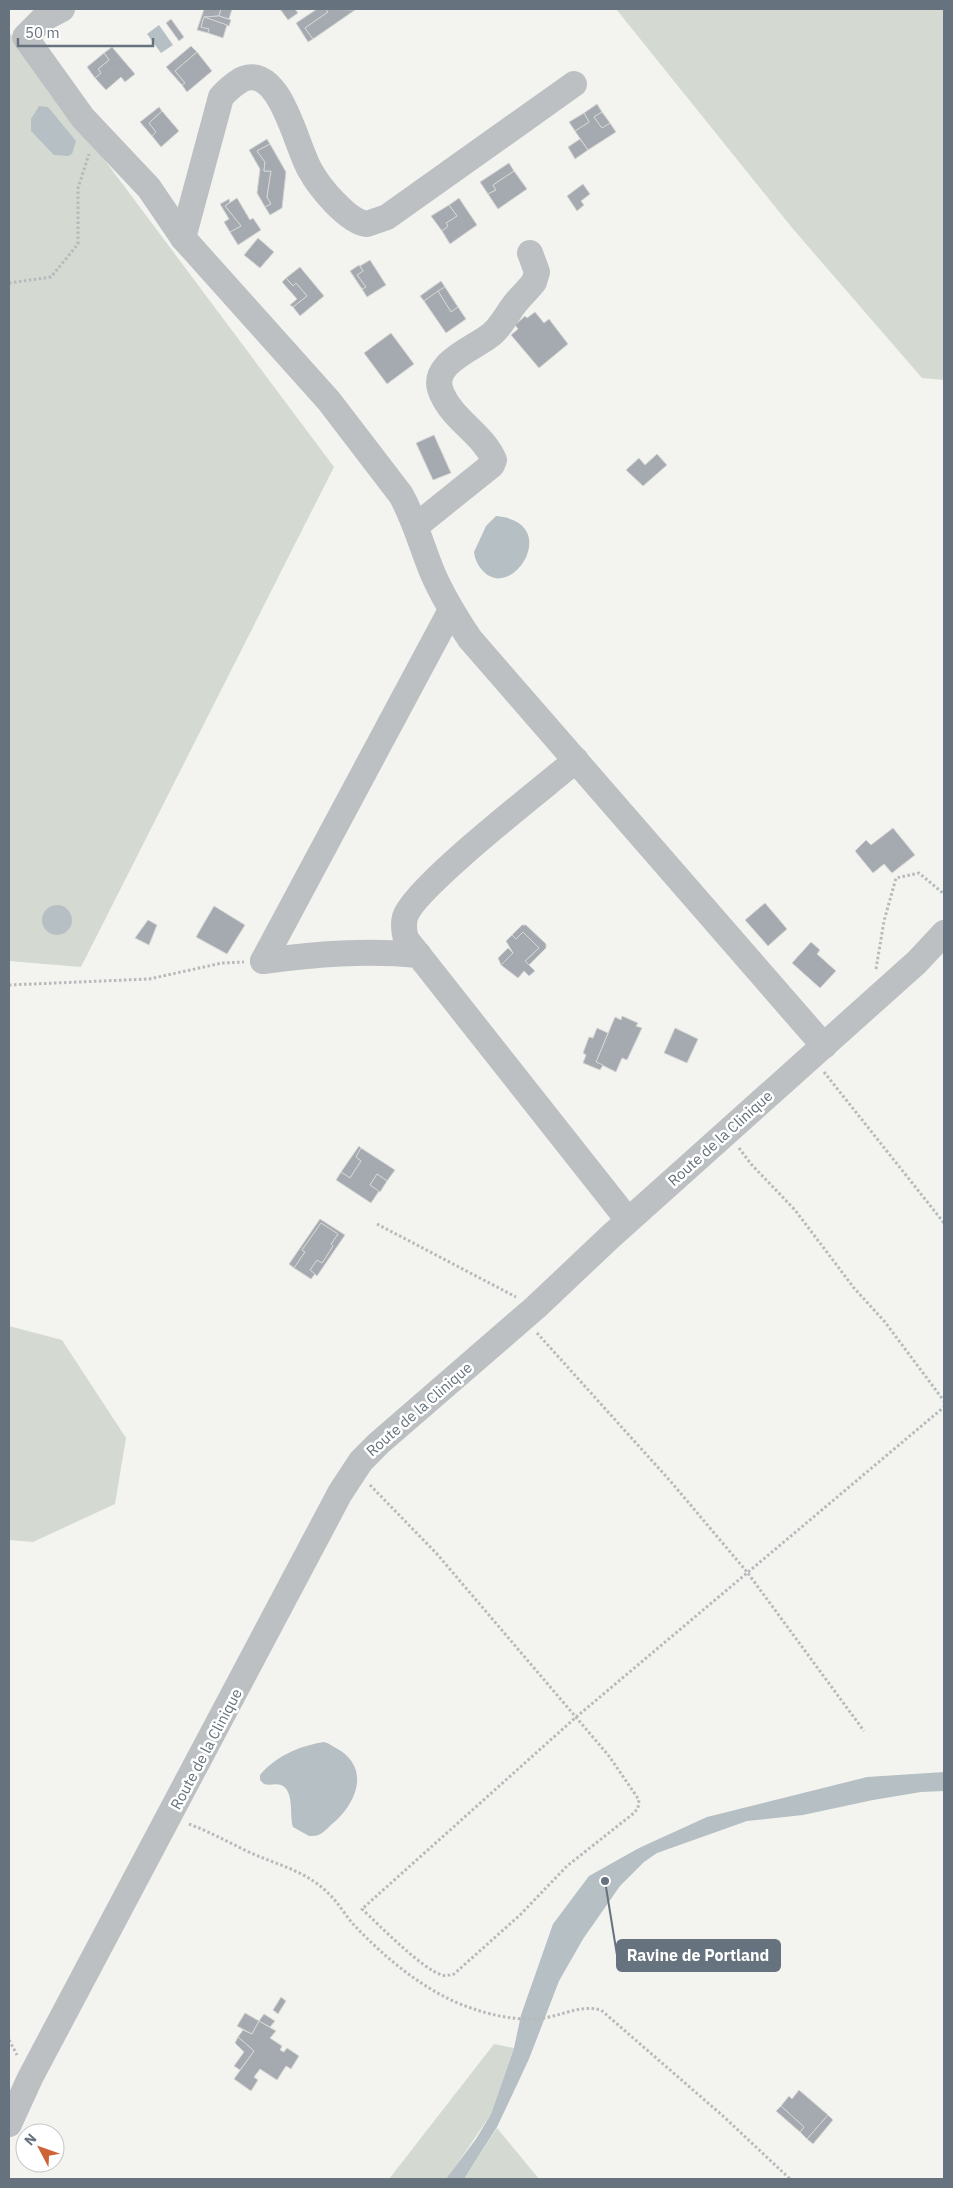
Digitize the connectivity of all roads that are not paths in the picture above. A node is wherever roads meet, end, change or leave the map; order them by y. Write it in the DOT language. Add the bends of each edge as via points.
graph roads {
  1 [pos="62,9"];
  2 [pos="574,84"];
  3 [pos="183,238"];
  4 [pos="530,253"];
  5 [pos="416,526"];
  6 [pos="451,610"];
  7 [pos="576,760"];
  8 [pos="944,933"];
  9 [pos="419,955"];
  10 [pos="817,1051"];
  11 [pos="628,1220"];
  12 [pos="9,2124"];
  1 -- 3 [label="street" via="43,19 25,37 83,118 150,188"];
  2 -- 3 [label="street" via="386,217 367,224 350,218 314,177 274,90 258,76 249,76 226,90 221,97"];
  3 -- 5 [label="street" via="329,400 400,495"];
  4 -- 5 [label="street" via="537,272 534,282 493,333 449,363 439,384 442,395 461,421 491,452 494,460"];
  5 -- 6 [label="street" via="434,577"];
  6 -- 7 [label="street" via="470,639"];
  6 -- 9 [label="street" via="263,961 326,953"];
  7 -- 9 [label="street" via="441,874 416,900 405,916 404,928 406,939"];
  7 -- 10 [label="street"];
  8 -- 10 [label="street, Route de la Clinique"];
  9 -- 11 [label="street"];
  10 -- 11 [label="street, Route de la Clinique"];
  11 -- 12 [label="street, Route de la Clinique" via="530,1312 378,1443 355,1469 34,2069"];
}
